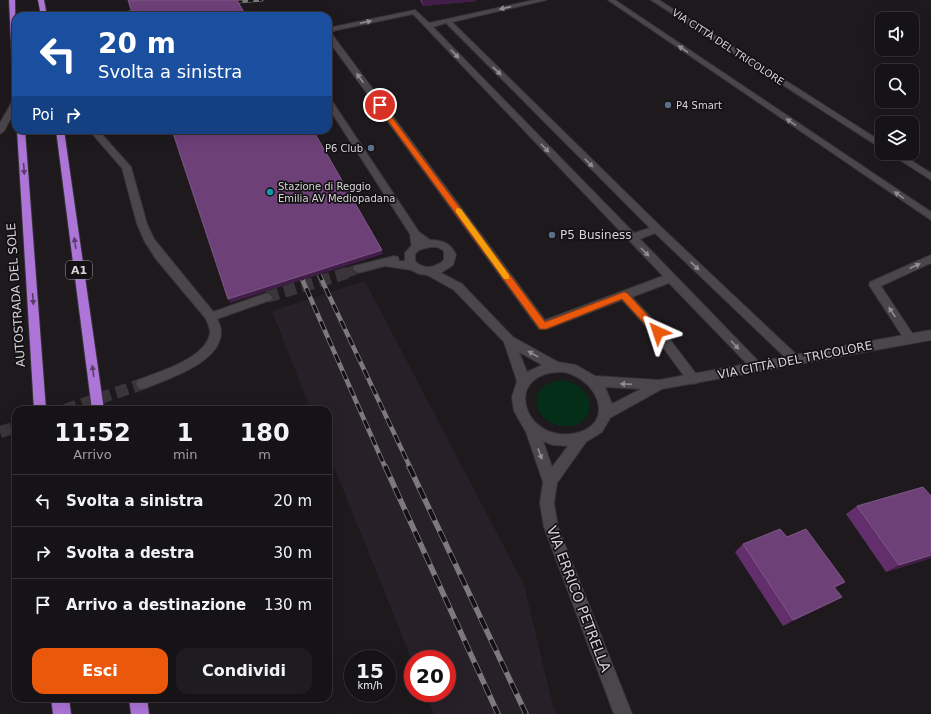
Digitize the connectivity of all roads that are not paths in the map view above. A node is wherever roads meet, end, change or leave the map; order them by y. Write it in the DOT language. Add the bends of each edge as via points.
graph roads {
  1 [pos="12,0"];
  2 [pos="42,0"];
  3 [pos="543,0"];
  4 [pos="611,0"];
  5 [pos="654,0"];
  6 [pos="13,12"];
  7 [pos="44,12"];
  8 [pos="447,21"];
  9 [pos="428,26"];
  10 [pos="332,29"];
  11 [pos="332,40"];
  12 [pos="332,107"];
  13 [pos="12,109"];
  14 [pos="0,131"];
  15 [pos="21,134"];
  16 [pos="61,134"];
  17 [pos="96,134"];
  18 [pos="875,142"];
  19 [pos="905,160"];
  20 [pos="931,177"];
  21 [pos="931,217"];
  22 [pos="657,229"];
  23 [pos="415,234"];
  24 [pos="632,238"];
  25 [pos="428,242"];
  26 [pos="413,250"];
  27 [pos="931,259"];
  28 [pos="449,262"];
  29 [pos="388,263"];
  30 [pos="413,266"];
  31 [pos="358,268"];
  32 [pos="429,271"];
  33 [pos="670,278"];
  34 [pos="458,287"];
  35 [pos="624,295"];
  36 [pos="268,297"];
  37 [pos="211,317"];
  38 [pos="931,335"];
  39 [pos="910,339"];
  40 [pos="509,340"];
  41 [pos="795,360"];
  42 [pos="556,367"];
  43 [pos="757,367"];
  44 [pos="693,379"];
  45 [pos="594,381"];
  46 [pos="524,382"];
  47 [pos="142,384"];
  48 [pos="659,385"];
  49 [pos="40,406"];
  50 [pos="97,406"];
  51 [pos="605,414"];
  52 [pos="529,426"];
  53 [pos="581,438"];
  54 [pos="550,482"];
  55 [pos="60,702"];
  56 [pos="138,702"];
  57 [pos="62,714"];
  58 [pos="140,714"];
  59 [pos="623,714"];
  1 -- 6 [label="highway"];
  2 -- 7 [label="highway"];
  3 -- 8 [label="street, one-way"];
  21 -- 4 [label="street, one-way"];
  5 -- 18 [label="street, VIA CITTÀ DEL TRICOLORE"];
  8 -- 9 [label="street"];
  8 -- 22 [label="street, one-way"];
  10 -- 9 [label="street, one-way" via="415,12"];
  9 -- 24 [label="street, one-way"];
  35 -- 11 [label="street, one-way" via="543,326"];
  12 -- 23 [label="street"];
  13 -- 14 [label="street"];
  15 -- 49 [label="highway, AUTOSTRADA DEL SOLE, one-way"];
  50 -- 16 [label="highway, A1, one-way"];
  17 -- 37 [label="street" via="126,167 149,240"];
  19 -- 20 [label="street"];
  22 -- 24 [label="street"];
  22 -- 41 [label="street, one-way"];
  23 -- 25 [label="street"];
  23 -- 26 [label="street"];
  24 -- 33 [label="street, one-way"];
  25 -- 26 [label="street"];
  25 -- 28 [label="street" via="440,244 448,250 451,258"];
  26 -- 29 [label="street"];
  26 -- 30 [label="street" via="410,262"];
  39 -- 27 [label="street, one-way" via="874,285"];
  28 -- 32 [label="street" via="441,269"];
  28 -- 34 [label="street"];
  29 -- 30 [label="street"];
  29 -- 31 [label="street"];
  30 -- 32 [label="street"];
  32 -- 34 [label="street"];
  33 -- 35 [label="street"];
  33 -- 43 [label="street, one-way"];
  34 -- 40 [label="street"];
  35 -- 44 [label="street" via="658,332"];
  36 -- 37 [label="street"];
  37 -- 47 [label="street" via="216,332 206,352 192,363"];
  38 -- 39 [label="street, VIA CITTÀ DEL TRICOLORE"];
  39 -- 41 [label="street, VIA CITTÀ DEL TRICOLORE"];
  42 -- 40 [label="street, one-way"];
  40 -- 46 [label="street"];
  41 -- 43 [label="street, VIA CITTÀ DEL TRICOLORE"];
  42 -- 45 [label="street" via="576,371"];
  42 -- 46 [label="street" via="532,374"];
  43 -- 44 [label="street, VIA CITTÀ DEL TRICOLORE"];
  44 -- 48 [label="street, VIA CITTÀ DEL TRICOLORE"];
  48 -- 45 [label="street, one-way"];
  45 -- 51 [label="street" via="602,391 606,403"];
  46 -- 52 [label="street" via="518,404"];
  48 -- 51 [label="street"];
  51 -- 53 [label="street" via="601,424 592,433"];
  52 -- 53 [label="street" via="553,439"];
  52 -- 54 [label="street, one-way"];
  53 -- 54 [label="street"];
  54 -- 59 [label="street, VIA ERRICO PETRELLA" via="547,505 551,527"];
  55 -- 57 [label="highway"];
  56 -- 58 [label="highway"];
}
